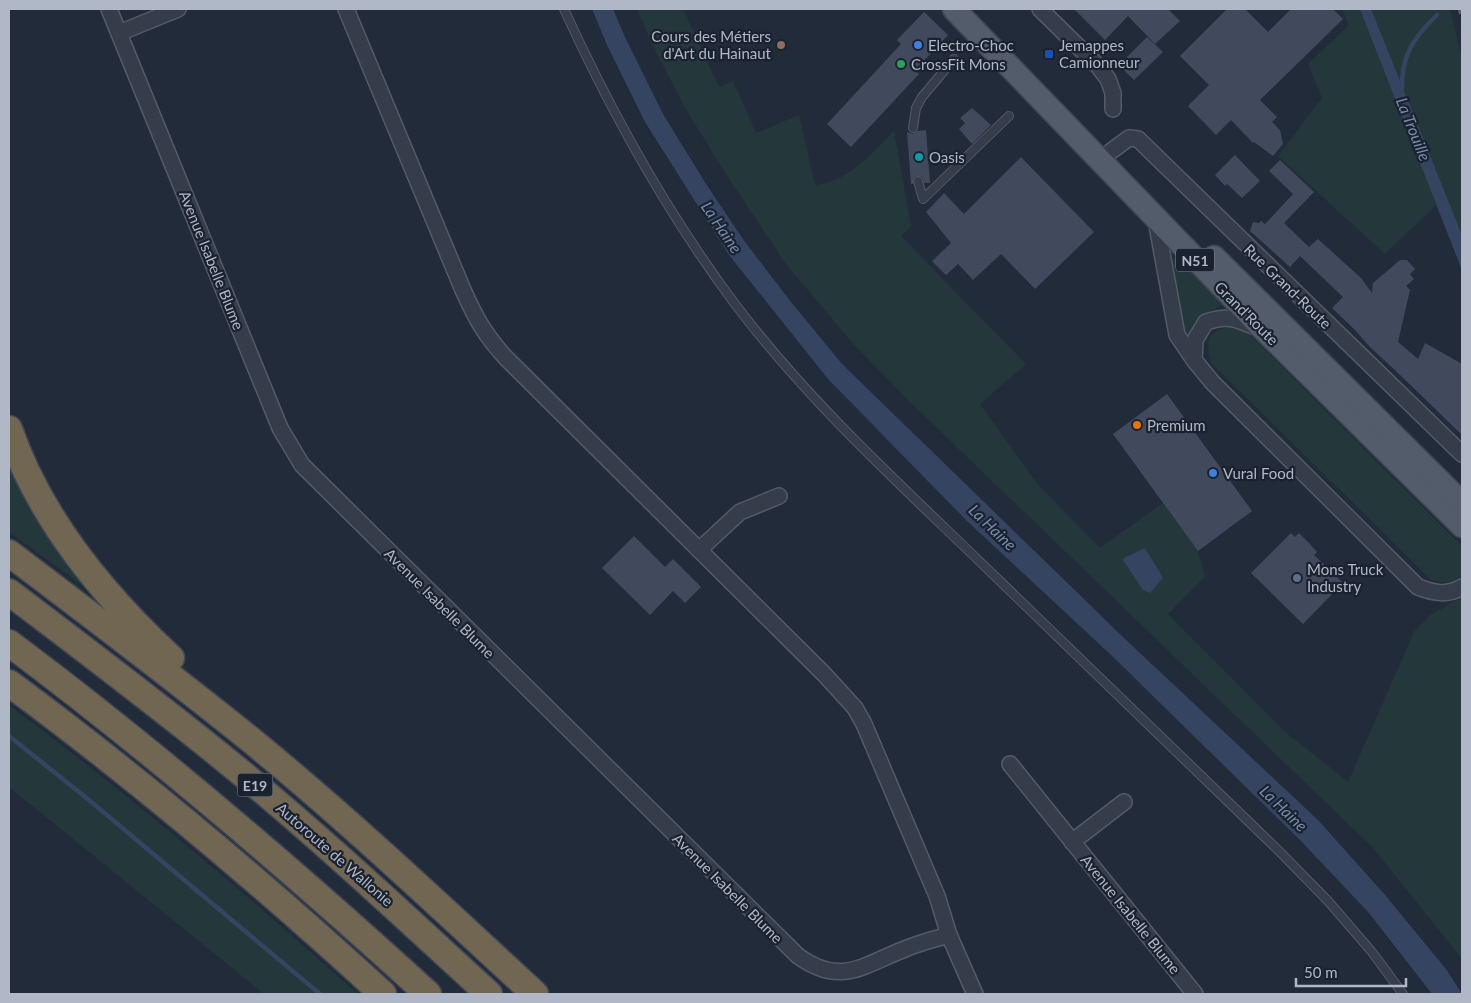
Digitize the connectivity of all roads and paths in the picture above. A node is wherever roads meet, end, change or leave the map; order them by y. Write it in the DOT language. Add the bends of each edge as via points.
graph roads {
  1 [pos="109,9"];
  2 [pos="178,9"];
  3 [pos="346,9"];
  4 [pos="564,9"];
  5 [pos="954,9"];
  6 [pos="973,9"];
  7 [pos="1040,9"];
  8 [pos="119,33"];
  9 [pos="954,59"];
  10 [pos="1113,109"];
  11 [pos="1009,116"];
  12 [pos="913,128"];
  13 [pos="1110,152"];
  14 [pos="918,181"];
  15 [pos="1156,220"];
  16 [pos="1265,331"];
  17 [pos="1194,360"];
  18 [pos="9,428"];
  19 [pos="1462,454"];
  20 [pos="779,496"];
  21 [pos="1452,501"];
  22 [pos="1462,526"];
  23 [pos="699,550"];
  24 [pos="9,553"];
  25 [pos="1462,587"];
  26 [pos="9,592"];
  27 [pos="9,643"];
  28 [pos="9,683"];
  29 [pos="258,746"];
  30 [pos="1010,764"];
  31 [pos="1124,802"];
  32 [pos="1072,842"];
  33 [pos="949,934"];
  34 [pos="383,994"];
  35 [pos="428,994"];
  36 [pos="489,994"];
  37 [pos="535,994"];
  38 [pos="974,994"];
  39 [pos="1195,994"];
  40 [pos="1404,994"];
  1 -- 8 [label="street, Avenue Isabelle Blume"];
  2 -- 8 [label="street"];
  3 -- 23 [label="street" via="463,290 488,337"];
  4 -- 40 [label="lane" via="637,155 667,205 736,306 801,383 871,457 1321,894"];
  5 -- 15 [label="main road, Grand'Route / N51"];
  6 -- 13 [label="main road, Grand'Route / N51"];
  7 -- 10 [label="street" via="1108,79 1113,93"];
  8 -- 33 [label="street, Avenue Isabelle Blume" via="280,428 310,474 798,956 825,970 852,971"];
  9 -- 12 [label="lane" via="922,97 916,108"];
  11 -- 14 [label="lane" via="923,200"];
  13 -- 19 [label="street, Rue Grand-Route" via="1129,138 1138,139"];
  13 -- 21 [label="main road, Grand'Route / N51"];
  15 -- 16 [label="main road, Grand'Route / N51"];
  15 -- 17 [label="street" via="1178,335"];
  16 -- 17 [label="street" via="1237,319 1221,317 1206,322 1195,340"];
  16 -- 21 [label="main road, Grand'Route / N51"];
  17 -- 25 [label="street" via="1212,382 1418,587 1441,593 1455,592"];
  18 -- 29 [label="highway" via="40,498 89,571 130,619"];
  20 -- 23 [label="street" via="740,512"];
  21 -- 22 [label="main road, Grand'Route / N51"];
  23 -- 33 [label="street" via="860,715 937,896"];
  24 -- 29 [label="highway"];
  26 -- 36 [label="highway, Autoroute de Wallonie / E19" via="233,766 385,898"];
  27 -- 35 [label="highway, E19" via="207,799"];
  28 -- 34 [label="highway" via="186,823"];
  29 -- 37 [label="highway" via="405,874"];
  30 -- 32 [label="street, Avenue Isabelle Blume"];
  31 -- 32 [label="street"];
  32 -- 39 [label="street, Avenue Isabelle Blume"];
  33 -- 38 [label="street"];
}
